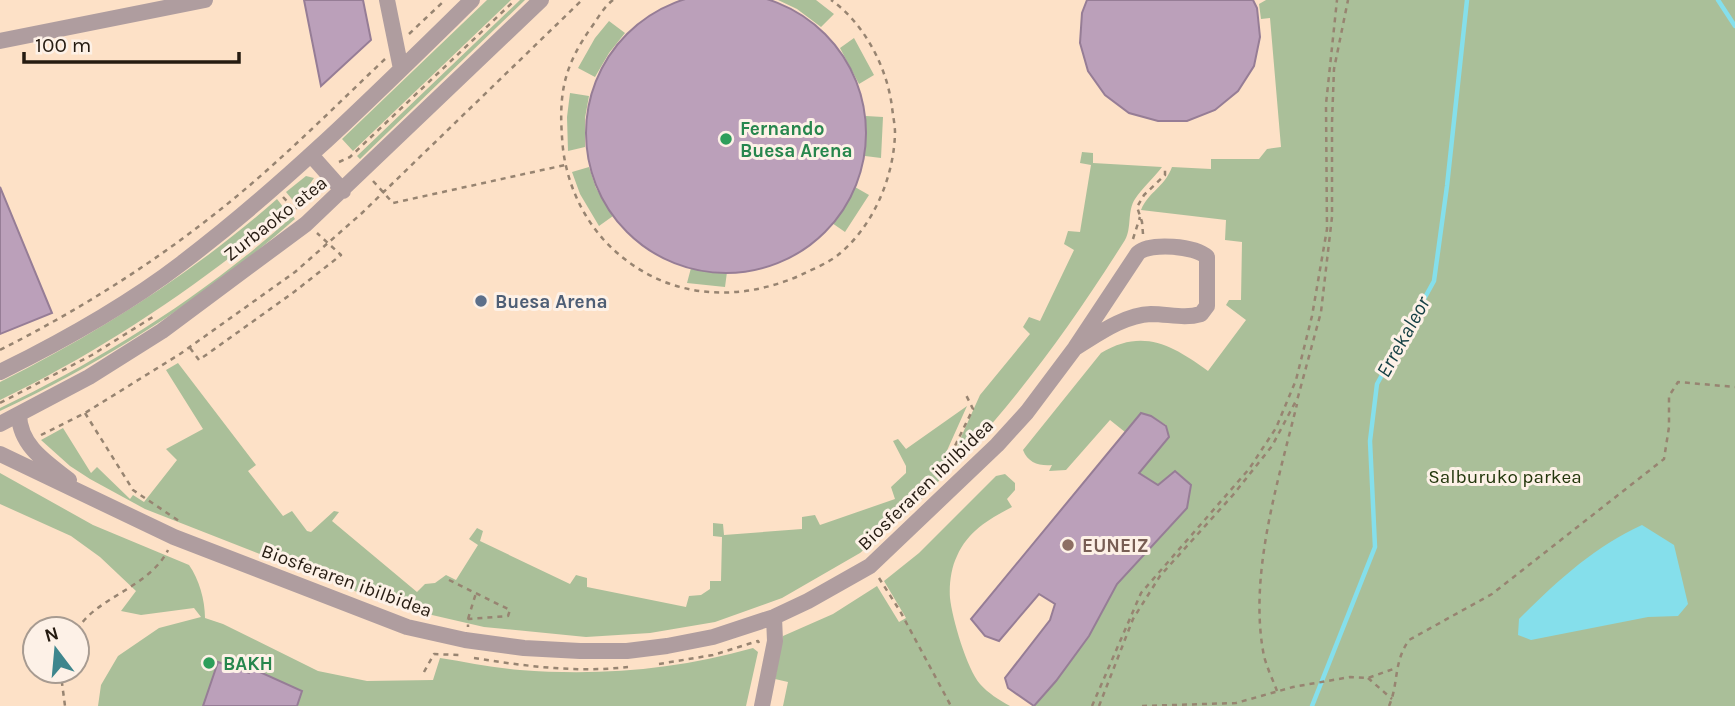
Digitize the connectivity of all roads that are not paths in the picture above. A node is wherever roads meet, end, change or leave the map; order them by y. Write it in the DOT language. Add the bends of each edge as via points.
graph roads {
  1 [pos="205,0"];
  2 [pos="387,0"];
  3 [pos="472,0"];
  4 [pos="541,0"];
  5 [pos="0,41"];
  6 [pos="401,69"];
  7 [pos="311,155"];
  8 [pos="343,191"];
  9 [pos="1075,348"];
  10 [pos="0,372"];
  11 [pos="19,415"];
  12 [pos="0,424"];
  13 [pos="0,454"];
  14 [pos="93,499"];
  15 [pos="774,617"];
  16 [pos="762,706"];
  1 -- 5 [label="street"];
  2 -- 6 [label="street"];
  3 -- 6 [label="street, Zurbaoko atea"];
  4 -- 8 [label="street, Zurbaoko atea"];
  6 -- 7 [label="street, Zurbaoko atea"];
  7 -- 8 [label="street"];
  7 -- 10 [label="street, Zurbaoko atea" via="169,272 105,314"];
  8 -- 11 [label="street, Zurbaoko atea" via="162,331"];
  9 -- 9 [label="street, Biosferaren ibilbidea" via="1128,319 1202,314 1207,306 1207,257 1192,249 1136,248 1138,253"];
  9 -- 15 [label="street, Biosferaren ibilbidea" via="1027,412 870,566"];
  11 -- 12 [label="street, Zurbaoko atea"];
  11 -- 14 [label="street, Biosferaren ibilbidea" via="19,429 26,442"];
  13 -- 14 [label="street, Biosferaren ibilbidea"];
  14 -- 15 [label="street, Biosferaren ibilbidea" via="174,537 407,627 468,631 524,648 580,652 667,646"];
  15 -- 16 [label="street" via="775,641"];
}
